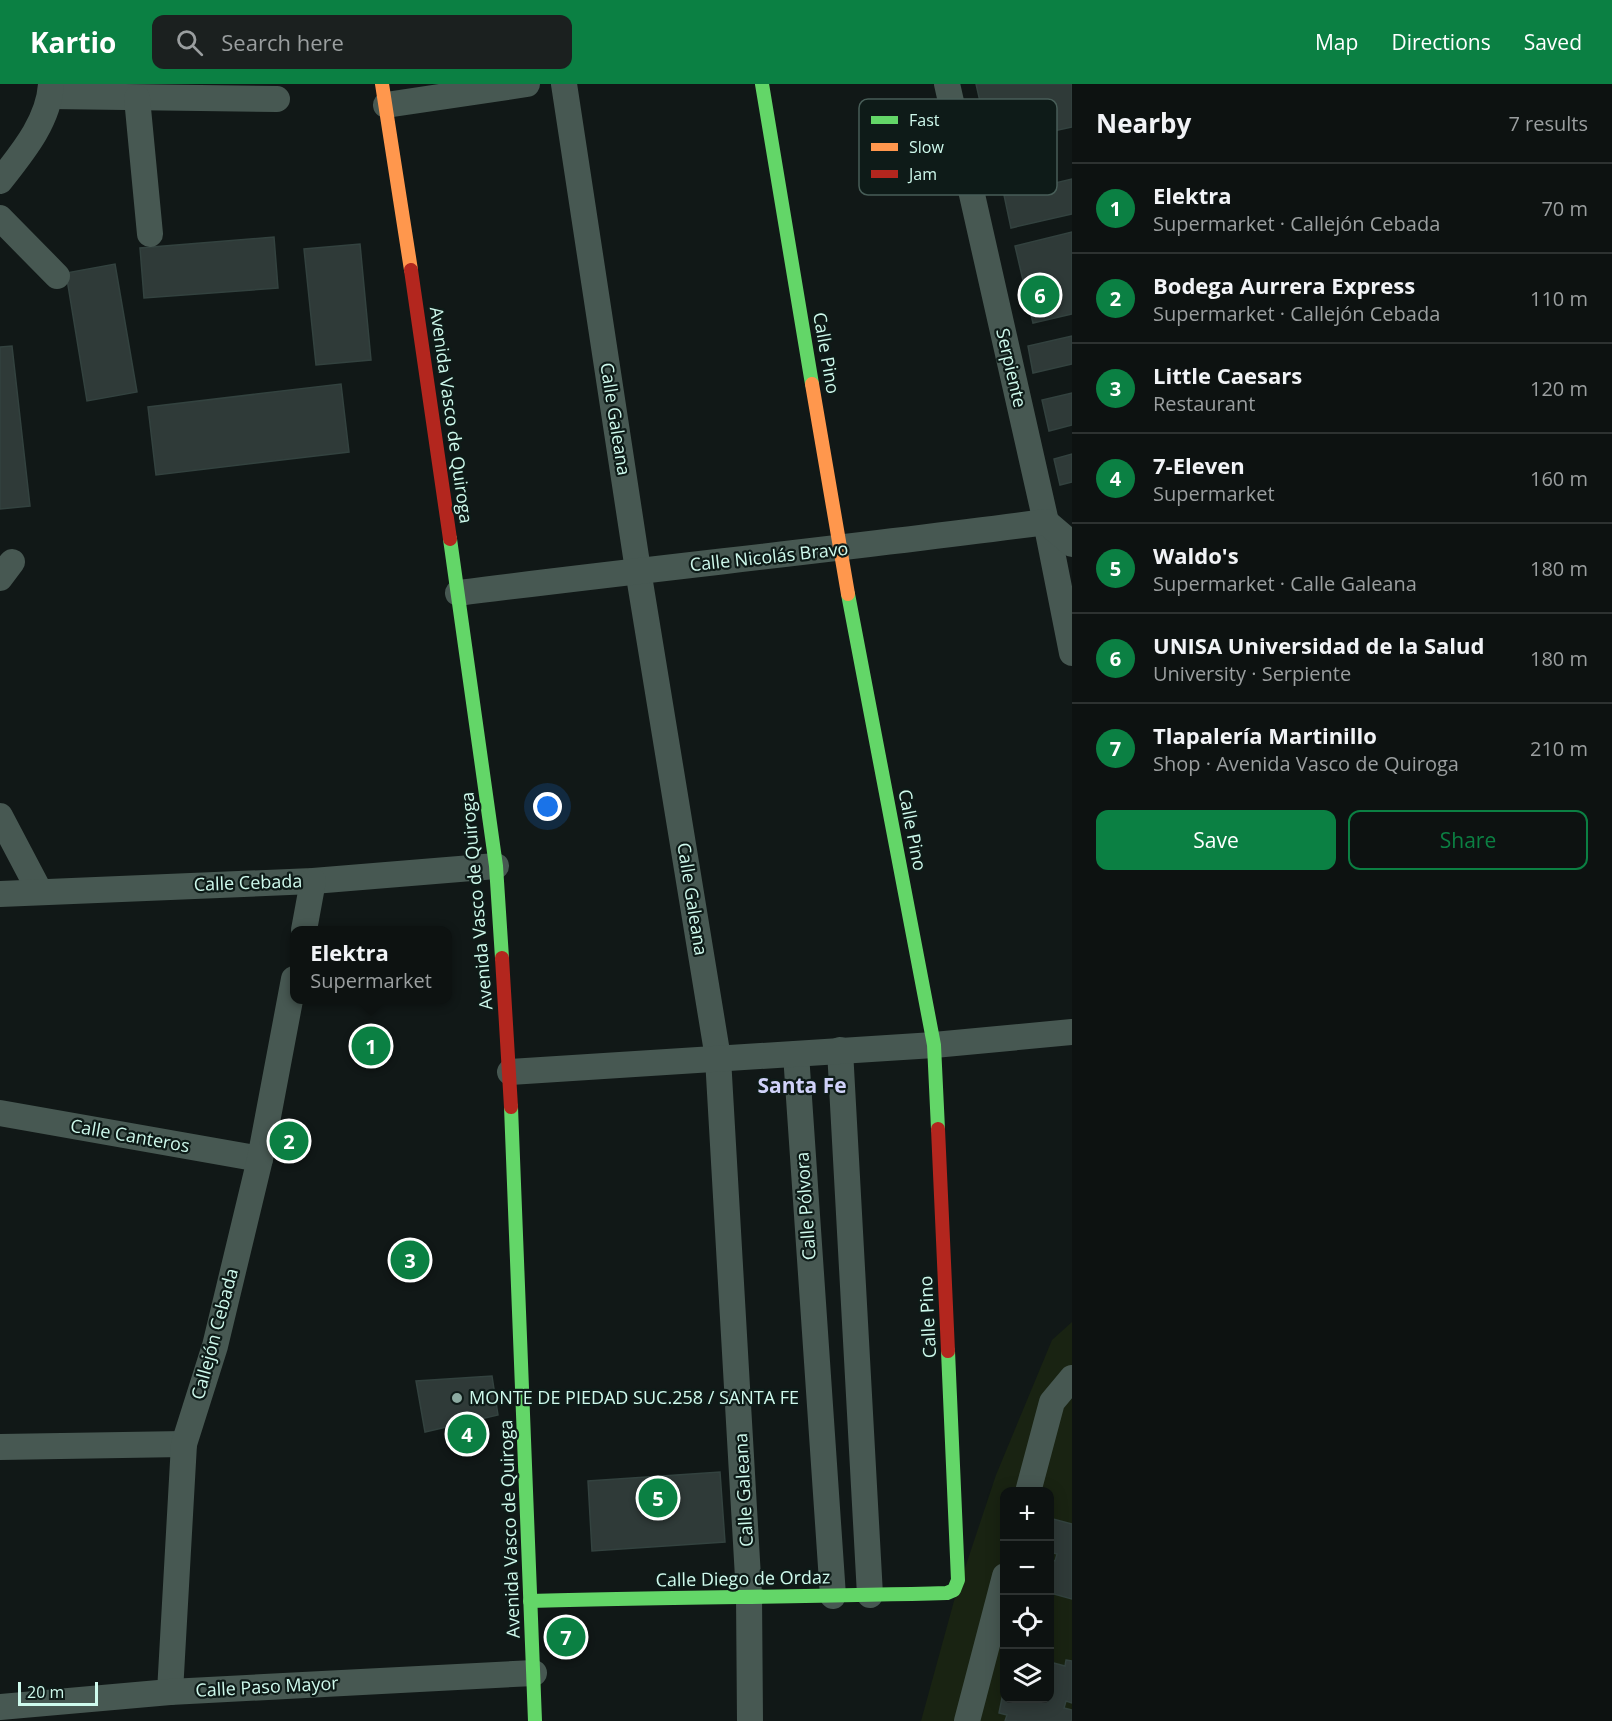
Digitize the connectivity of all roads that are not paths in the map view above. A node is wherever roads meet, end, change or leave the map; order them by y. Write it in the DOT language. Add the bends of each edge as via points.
graph roads {
  1 [pos="527,84"];
  2 [pos="564,84"];
  3 [pos="762,84"];
  4 [pos="947,84"];
  5 [pos="51,90"];
  6 [pos="384,94"];
  7 [pos="137,98"];
  8 [pos="277,99"];
  9 [pos="950,99"];
  10 [pos="0,181"];
  11 [pos="972,195"];
  12 [pos="0,218"];
  13 [pos="150,234"];
  14 [pos="57,276"];
  15 [pos="1046,522"];
  16 [pos="1072,544"];
  17 [pos="840,550"];
  18 [pos="638,570"];
  19 [pos="458,593"];
  20 [pos="1072,653"];
  21 [pos="0,816"];
  22 [pos="496,866"];
  23 [pos="314,881"];
  24 [pos="40,892"];
  25 [pos="0,894"];
  26 [pos="305,926"];
  27 [pos="290,1001"];
  28 [pos="1072,1032"];
  29 [pos="934,1045"];
  30 [pos="840,1050"];
  31 [pos="796,1054"];
  32 [pos="718,1058"];
  33 [pos="510,1072"];
  34 [pos="0,1113"];
  35 [pos="260,1159"];
  36 [pos="856,1355"];
  37 [pos="817,1359"];
  38 [pos="1072,1378"];
  39 [pos="184,1444"];
  40 [pos="0,1447"];
  41 [pos="1029,1487"];
  42 [pos="954,1590"];
  43 [pos="749,1595"];
  44 [pos="870,1595"];
  45 [pos="1000,1595"];
  46 [pos="832,1596"];
  47 [pos="531,1601"];
  48 [pos="534,1673"];
  49 [pos="170,1692"];
  50 [pos="0,1707"];
  51 [pos="535,1721"];
  52 [pos="750,1721"];
  53 [pos="967,1721"];
  1 -- 6 [label="street"];
  2 -- 18 [label="street, Calle Galeana"];
  3 -- 17 [label="street, Calle Pino"];
  4 -- 9 [label="street, Serpiente"];
  5 -- 7 [label="street"];
  5 -- 10 [label="street" via="43,118"];
  6 -- 19 [label="street, Avenida Vasco de Quiroga"];
  7 -- 8 [label="street"];
  7 -- 13 [label="street"];
  11 -- 15 [label="street, Serpiente"];
  12 -- 14 [label="street"];
  15 -- 16 [label="street"];
  15 -- 17 [label="street, Calle Nicolás Bravo"];
  15 -- 20 [label="street, Serpiente"];
  17 -- 18 [label="street, Calle Nicolás Bravo"];
  17 -- 29 [label="street, Calle Pino"];
  18 -- 19 [label="street, Calle Nicolás Bravo"];
  18 -- 32 [label="street, Calle Galeana"];
  19 -- 22 [label="street, Avenida Vasco de Quiroga"];
  21 -- 24 [label="street"];
  22 -- 23 [label="street, Calle Cebada"];
  22 -- 33 [label="street, Avenida Vasco de Quiroga"];
  23 -- 24 [label="street, Calle Cebada"];
  23 -- 26 [label="street"];
  24 -- 25 [label="street, Calle Cebada"];
  27 -- 35 [label="street, Callejón Cebada"];
  28 -- 29 [label="street"];
  29 -- 30 [label="street"];
  29 -- 42 [label="street, Calle Pino" via="958,1580"];
  30 -- 31 [label="street"];
  30 -- 36 [label="street"];
  31 -- 32 [label="street"];
  31 -- 37 [label="street, Calle Pólvora"];
  32 -- 33 [label="street"];
  32 -- 43 [label="street, Calle Galeana"];
  33 -- 47 [label="street, Avenida Vasco de Quiroga"];
  34 -- 35 [label="street, Calle Canteros"];
  35 -- 39 [label="street, Callejón Cebada" via="214,1346"];
  36 -- 37 [label="street"];
  36 -- 44 [label="street"];
  37 -- 46 [label="street, Calle Pólvora"];
  38 -- 41 [label="street" via="1052,1402"];
  39 -- 40 [label="street"];
  39 -- 49 [label="street, Callejón Cebada"];
  42 -- 44 [label="street, Calle Diego de Ordaz"];
  43 -- 46 [label="street, Calle Diego de Ordaz"];
  43 -- 47 [label="street, Calle Diego de Ordaz"];
  43 -- 52 [label="street, Calle Galeana"];
  44 -- 46 [label="street, Calle Diego de Ordaz"];
  45 -- 53 [label="street"];
  47 -- 48 [label="street, Avenida Vasco de Quiroga"];
  48 -- 49 [label="street, Calle Paso Mayor"];
  48 -- 51 [label="street, Avenida Vasco de Quiroga"];
  49 -- 50 [label="street, Calle Paso Mayor"];
}
